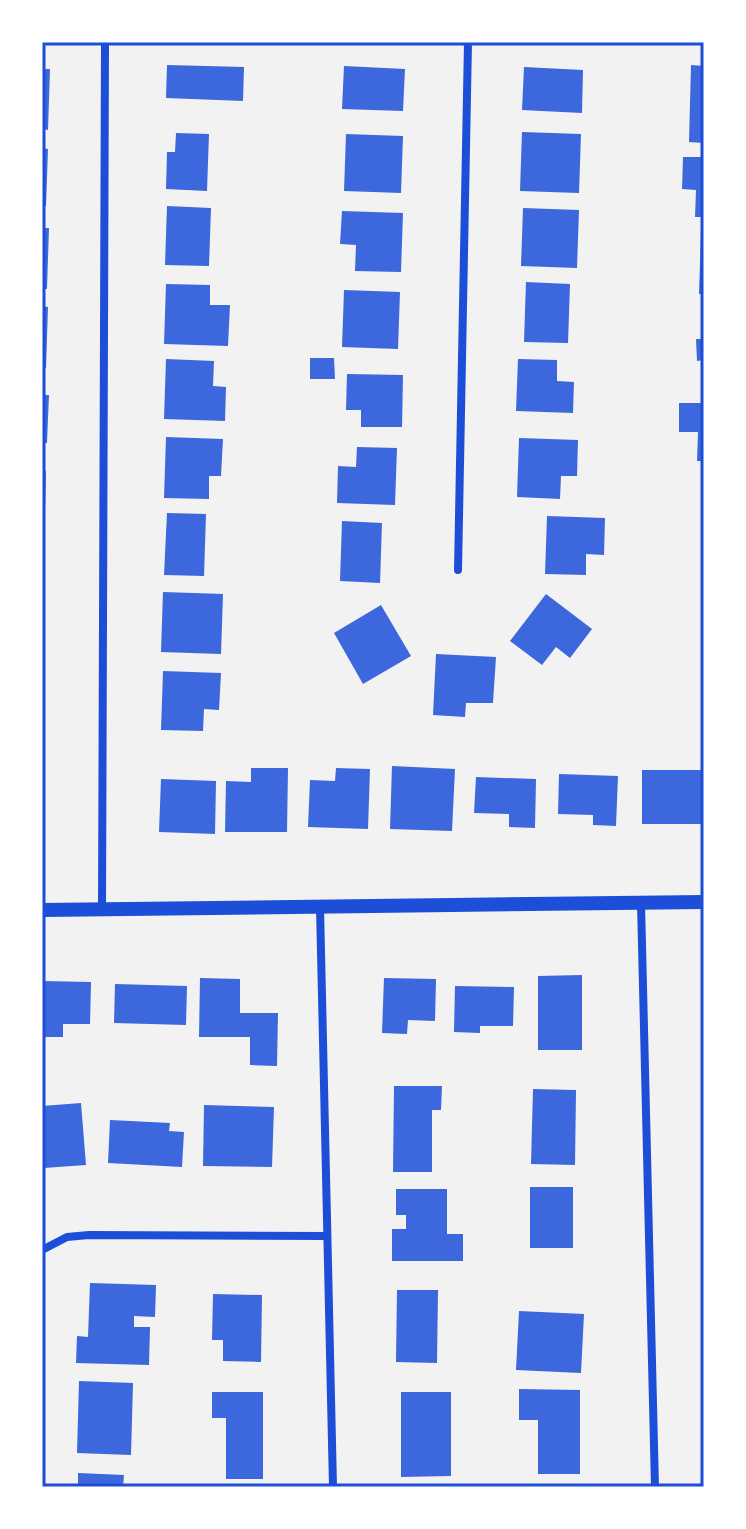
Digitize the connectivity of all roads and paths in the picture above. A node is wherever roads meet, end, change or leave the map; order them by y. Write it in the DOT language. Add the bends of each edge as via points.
graph roads {
  1 [pos="105,42"];
  2 [pos="468,42"];
  3 [pos="458,570"];
  4 [pos="704,902"];
  5 [pos="641,903"];
  6 [pos="320,907"];
  7 [pos="42,910"];
  8 [pos="102,910"];
  9 [pos="326,1236"];
  10 [pos="42,1250"];
  11 [pos="333,1487"];
  12 [pos="655,1487"];
  1 -- 8 [label="street"];
  2 -- 3 [label="street"];
  4 -- 5 [label="street"];
  5 -- 6 [label="street"];
  5 -- 12 [label="street"];
  6 -- 8 [label="street"];
  6 -- 9 [label="street"];
  7 -- 8 [label="street"];
  9 -- 10 [label="street" via="89,1235 67,1237"];
  9 -- 11 [label="street"];
}
